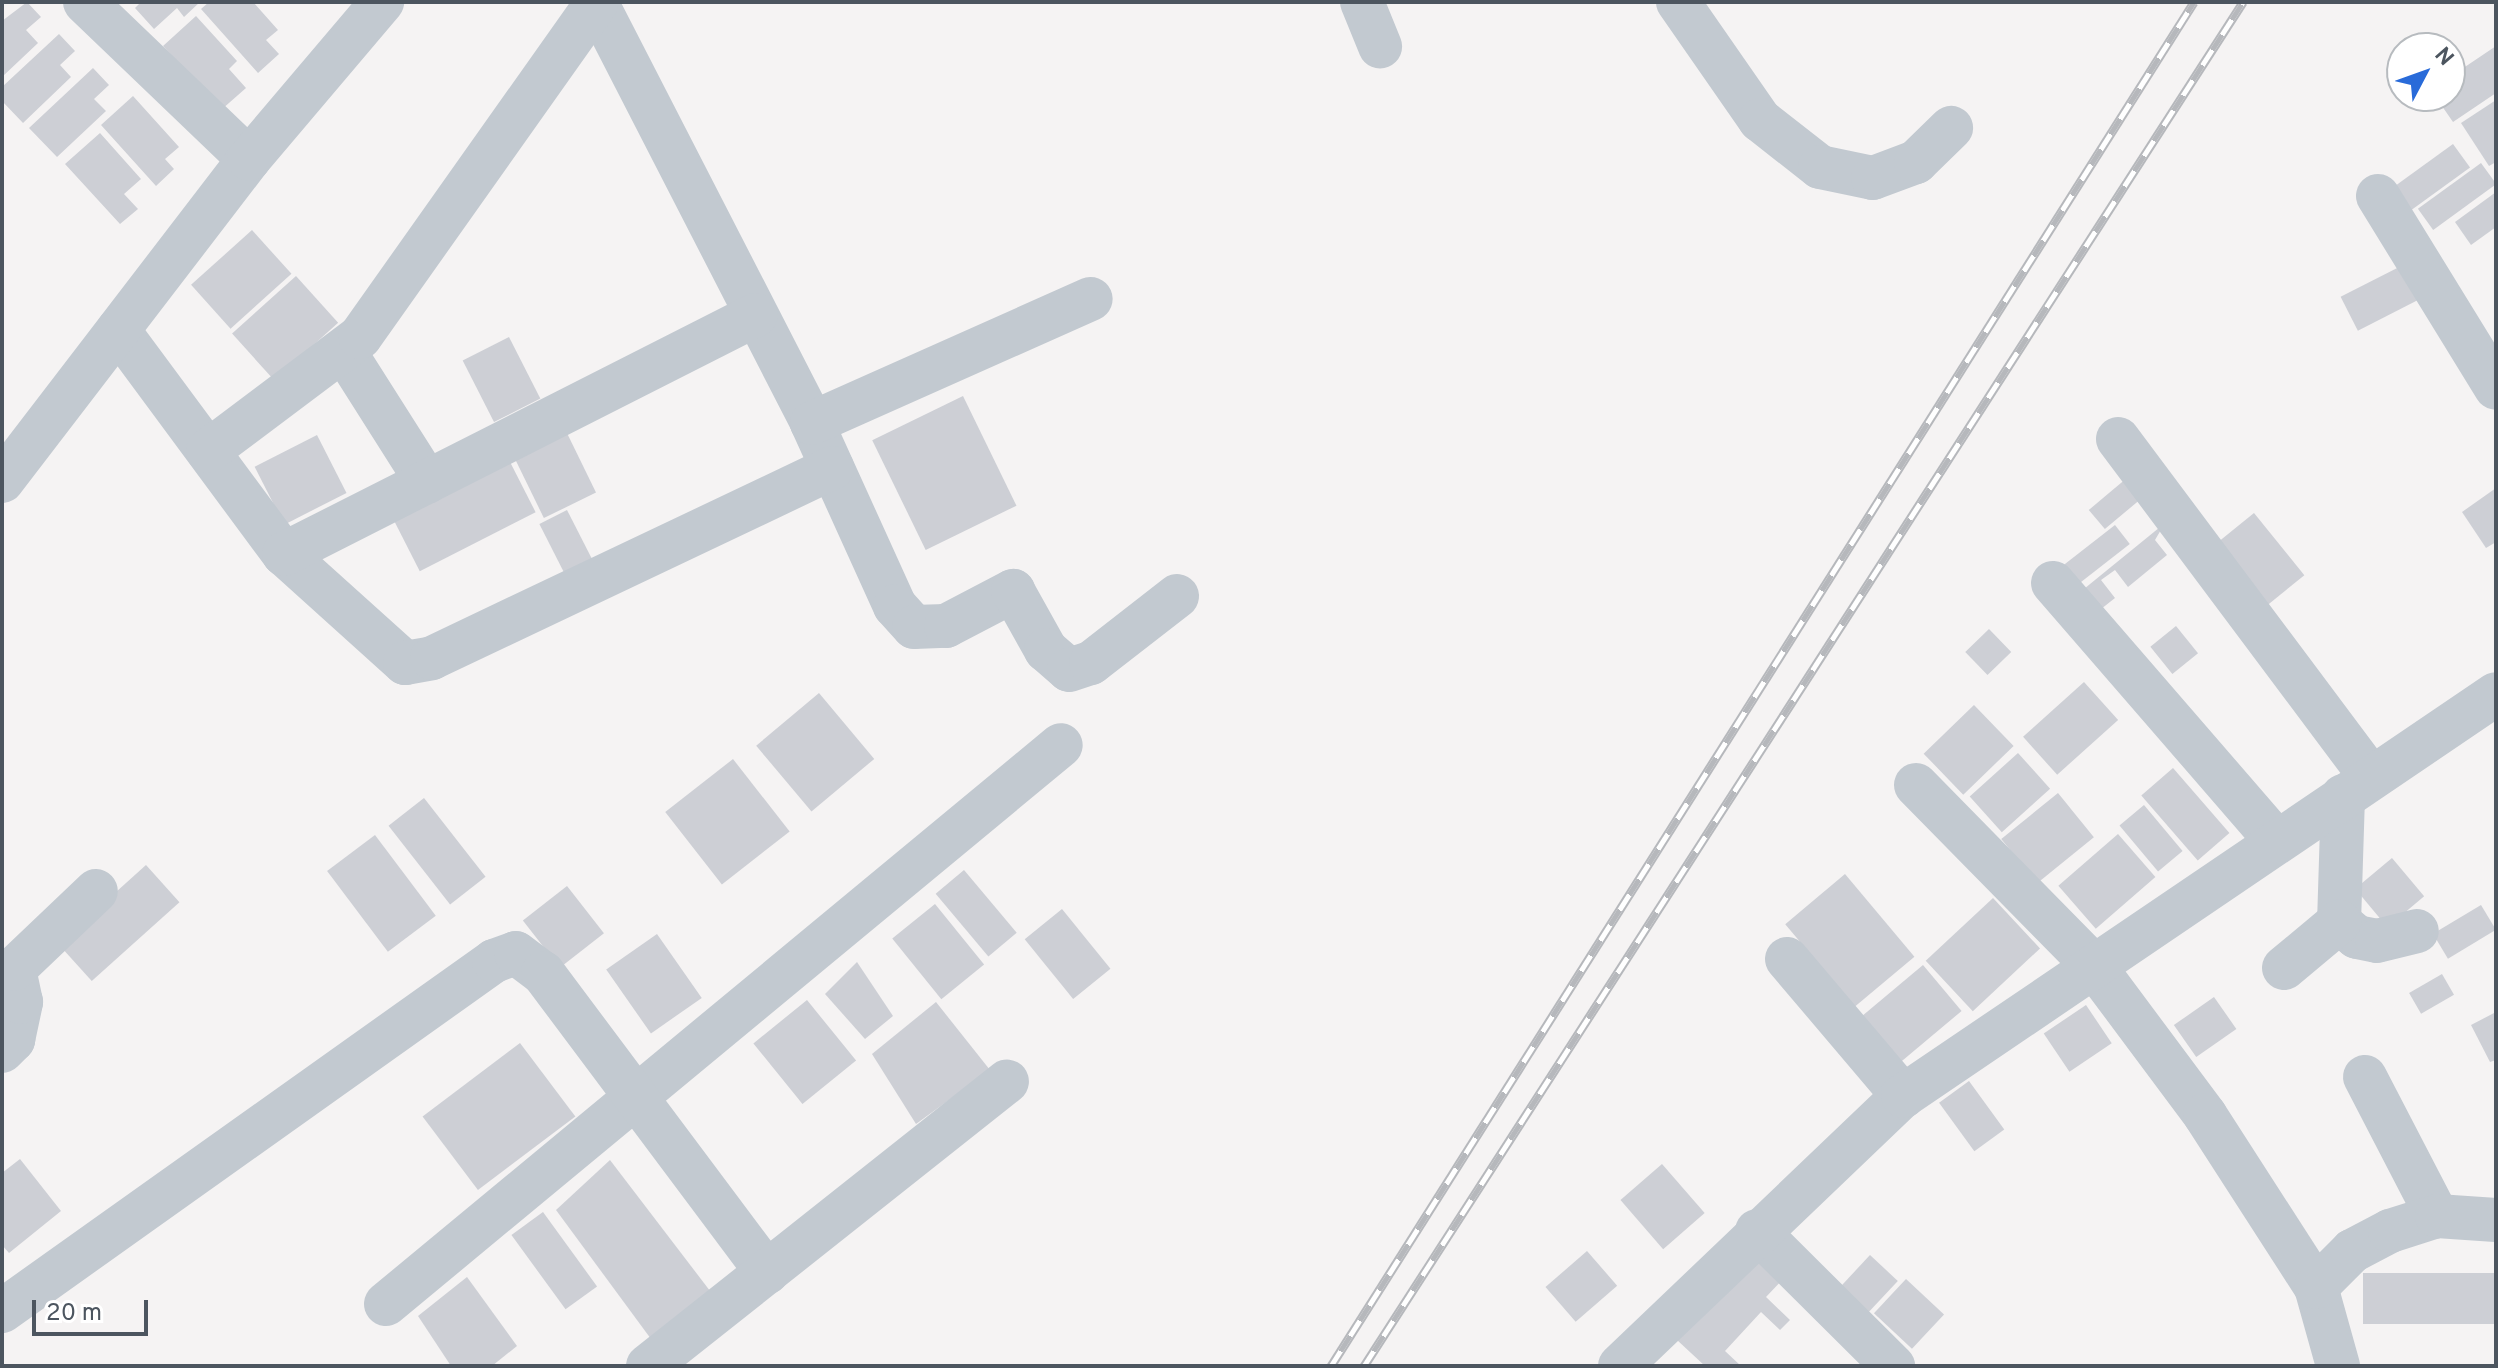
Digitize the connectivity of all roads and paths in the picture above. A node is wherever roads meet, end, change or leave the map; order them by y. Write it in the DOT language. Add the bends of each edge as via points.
graph roads {
  1 [pos="85,2"];
  2 [pos="382,2"];
  3 [pos="1362,2"];
  4 [pos="1678,2"];
  5 [pos="596,3"];
  6 [pos="1380,46"];
  7 [pos="1951,128"];
  8 [pos="249,159"];
  9 [pos="2378,196"];
  10 [pos="1091,299"];
  11 [pos="756,315"];
  12 [pos="118,330"];
  13 [pos="344,351"];
  14 [pos="2496,388"];
  15 [pos="812,423"];
  16 [pos="2118,439"];
  17 [pos="208,451"];
  18 [pos="832,468"];
  19 [pos="2,481"];
  20 [pos="427,482"];
  21 [pos="284,554"];
  22 [pos="2053,583"];
  23 [pos="1177,596"];
  24 [pos="2491,707"];
  25 [pos="1061,745"];
  26 [pos="1916,785"];
  27 [pos="2357,787"];
  28 [pos="2277,842"];
  29 [pos="96,891"];
  30 [pos="2339,922"];
  31 [pos="2417,931"];
  32 [pos="1787,959"];
  33 [pos="8,961"];
  34 [pos="2094,966"];
  35 [pos="2284,968"];
  36 [pos="2,1051"];
  37 [pos="2365,1077"];
  38 [pos="1007,1081"];
  39 [pos="1903,1096"];
  40 [pos="635,1097"];
  41 [pos="2437,1216"];
  42 [pos="2496,1220"];
  43 [pos="1757,1231"];
  44 [pos="767,1272"];
  45 [pos="2316,1287"];
  46 [pos="386,1304"];
  47 [pos="2,1311"];
  48 [pos="648,1366"];
  49 [pos="1620,1366"];
  50 [pos="1893,1366"];
  51 [pos="2338,1366"];
  1 -- 8 [label="street"];
  2 -- 8 [label="street"];
  3 -- 6 [label="street"];
  4 -- 7 [label="street" via="1760,120 1820,167 1873,178 1916,162"];
  5 -- 11 [label="street"];
  5 -- 13 [label="street"];
  8 -- 12 [label="street"];
  9 -- 14 [label="street"];
  10 -- 15 [label="street"];
  11 -- 15 [label="street"];
  11 -- 20 [label="street"];
  12 -- 17 [label="street"];
  12 -- 19 [label="street"];
  13 -- 17 [label="street"];
  13 -- 20 [label="street"];
  15 -- 18 [label="street"];
  16 -- 27 [label="street"];
  17 -- 21 [label="street"];
  18 -- 21 [label="street" via="432,658 405,663"];
  18 -- 23 [label="street" via="895,606 914,627 946,626 1013,591 1046,650 1069,670 1091,663"];
  20 -- 21 [label="street"];
  22 -- 28 [label="street"];
  24 -- 27 [label="street"];
  25 -- 40 [label="street"];
  26 -- 34 [label="street"];
  27 -- 28 [label="street"];
  27 -- 30 [label="street"];
  28 -- 34 [label="street"];
  29 -- 33 [label="street"];
  30 -- 31 [label="street" via="2357,937 2377,941"];
  30 -- 35 [label="street"];
  32 -- 39 [label="street"];
  33 -- 36 [label="street" via="21,1002 13,1040"];
  34 -- 39 [label="street"];
  34 -- 45 [label="street" via="2205,1115"];
  37 -- 41 [label="street"];
  38 -- 44 [label="street"];
  39 -- 43 [label="street"];
  40 -- 44 [label="street"];
  40 -- 46 [label="street"];
  40 -- 47 [label="street" via="543,973 516,953 504,955"];
  41 -- 42 [label="street"];
  41 -- 45 [label="street" via="2352,1251"];
  43 -- 49 [label="street"];
  43 -- 50 [label="street"];
  44 -- 48 [label="street"];
  45 -- 51 [label="street"];
}
